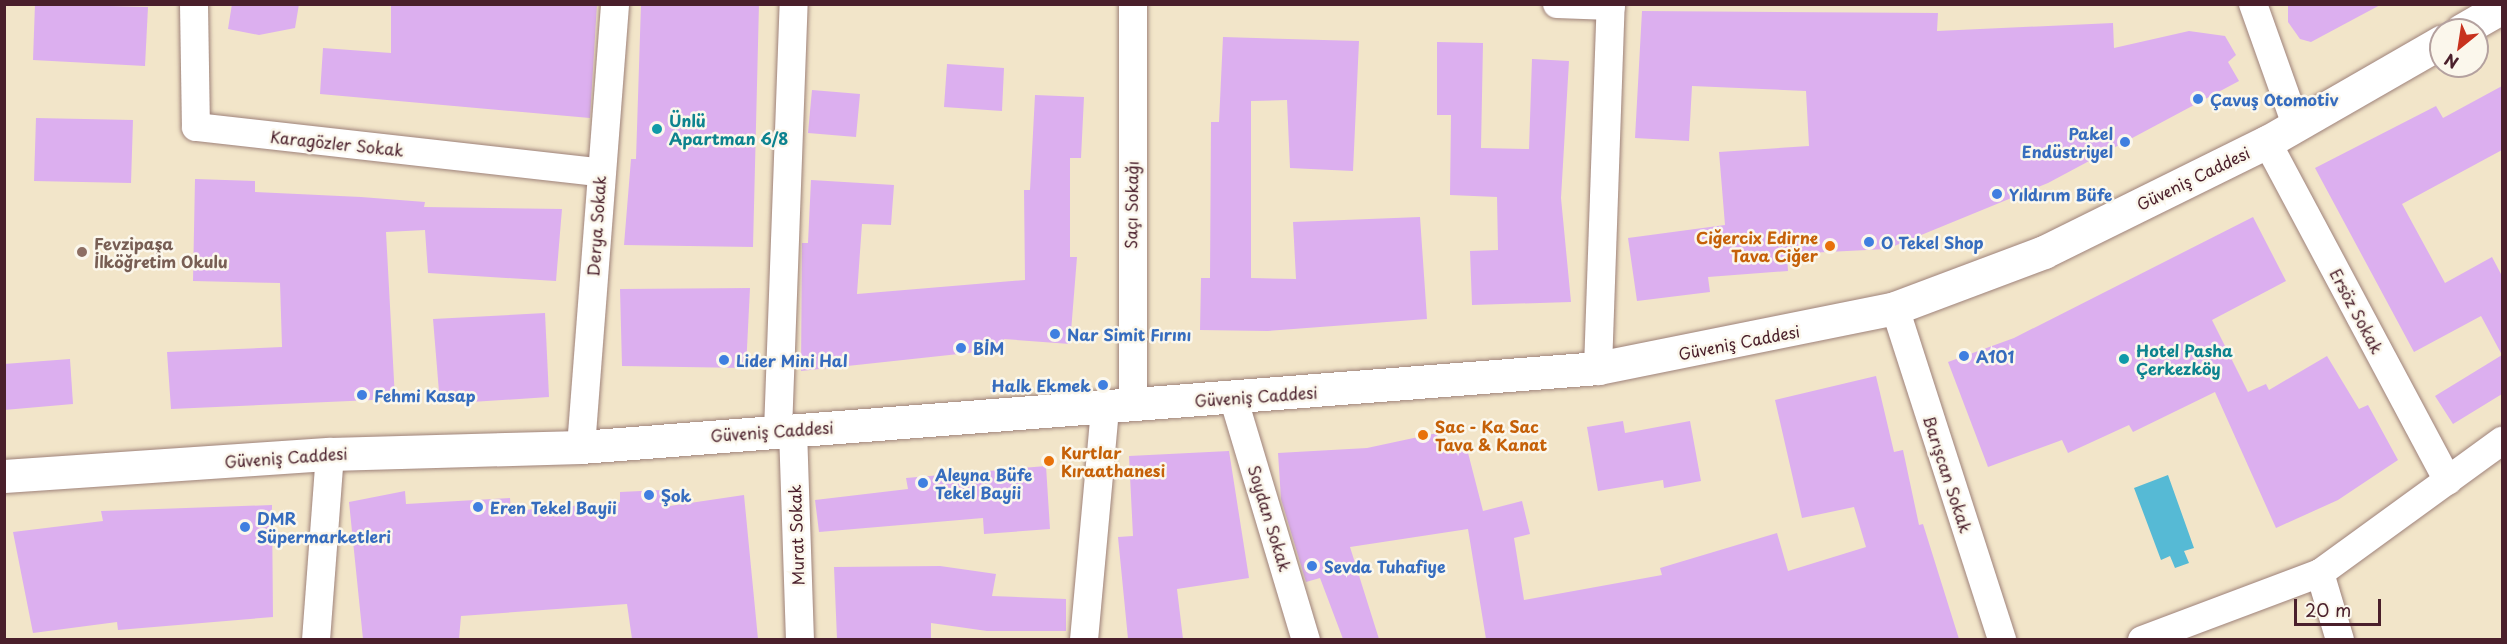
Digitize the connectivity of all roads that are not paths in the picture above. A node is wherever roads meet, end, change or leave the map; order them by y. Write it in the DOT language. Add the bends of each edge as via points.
graph roads {
  1 [pos="194,4"];
  2 [pos="615,4"];
  3 [pos="794,4"];
  4 [pos="1133,4"];
  5 [pos="1557,4"];
  6 [pos="2253,4"];
  7 [pos="1611,5"];
  8 [pos="2502,7"];
  9 [pos="2483,18"];
  10 [pos="2429,49"];
  11 [pos="2296,125"];
  12 [pos="2267,142"];
  13 [pos="600,172"];
  14 [pos="1895,308"];
  15 [pos="1598,368"];
  16 [pos="1233,397"];
  17 [pos="1119,406"];
  18 [pos="785,430"];
  19 [pos="2502,441"];
  20 [pos="581,447"];
  21 [pos="330,454"];
  22 [pos="4,476"];
  23 [pos="2448,481"];
  24 [pos="2320,573"];
  25 [pos="316,639"];
  26 [pos="800,639"];
  27 [pos="1084,639"];
  28 [pos="1306,639"];
  29 [pos="2002,639"];
  30 [pos="2142,639"];
  31 [pos="2340,639"];
  1 -- 13 [label="street, Karagözler Sokak" via="195,127"];
  2 -- 13 [label="street, Derya Sokak"];
  3 -- 18 [label="street, Murat Sokak"];
  4 -- 17 [label="street, Saçı Sokağı" via="1129,365"];
  5 -- 7 [label="street"];
  6 -- 11 [label="street"];
  7 -- 15 [label="street"];
  8 -- 9 [label="street"];
  10 -- 11 [label="street, Güveniş Caddesi"];
  11 -- 12 [label="street, Güveniş Caddesi"];
  12 -- 14 [label="street, Güveniş Caddesi" via="2044,252"];
  12 -- 23 [label="street, Ersöz Sokak"];
  13 -- 20 [label="street, Derya Sokak"];
  14 -- 15 [label="street, Güveniş Caddesi"];
  14 -- 29 [label="street, Barışcan Sokak"];
  15 -- 16 [label="street, Güveniş Caddesi"];
  16 -- 17 [label="street, Güveniş Caddesi"];
  16 -- 28 [label="street, Soydan Sokak"];
  17 -- 18 [label="street, Güveniş Caddesi"];
  17 -- 27 [label="street, Saçı Sokağı"];
  18 -- 20 [label="street, Güveniş Caddesi"];
  18 -- 26 [label="street, Murat Sokak"];
  19 -- 23 [label="street"];
  20 -- 21 [label="street, Güveniş Caddesi"];
  21 -- 22 [label="street, Güveniş Caddesi"];
  21 -- 25 [label="street"];
  23 -- 24 [label="street"];
  24 -- 30 [label="street"];
  24 -- 31 [label="street"];
}
